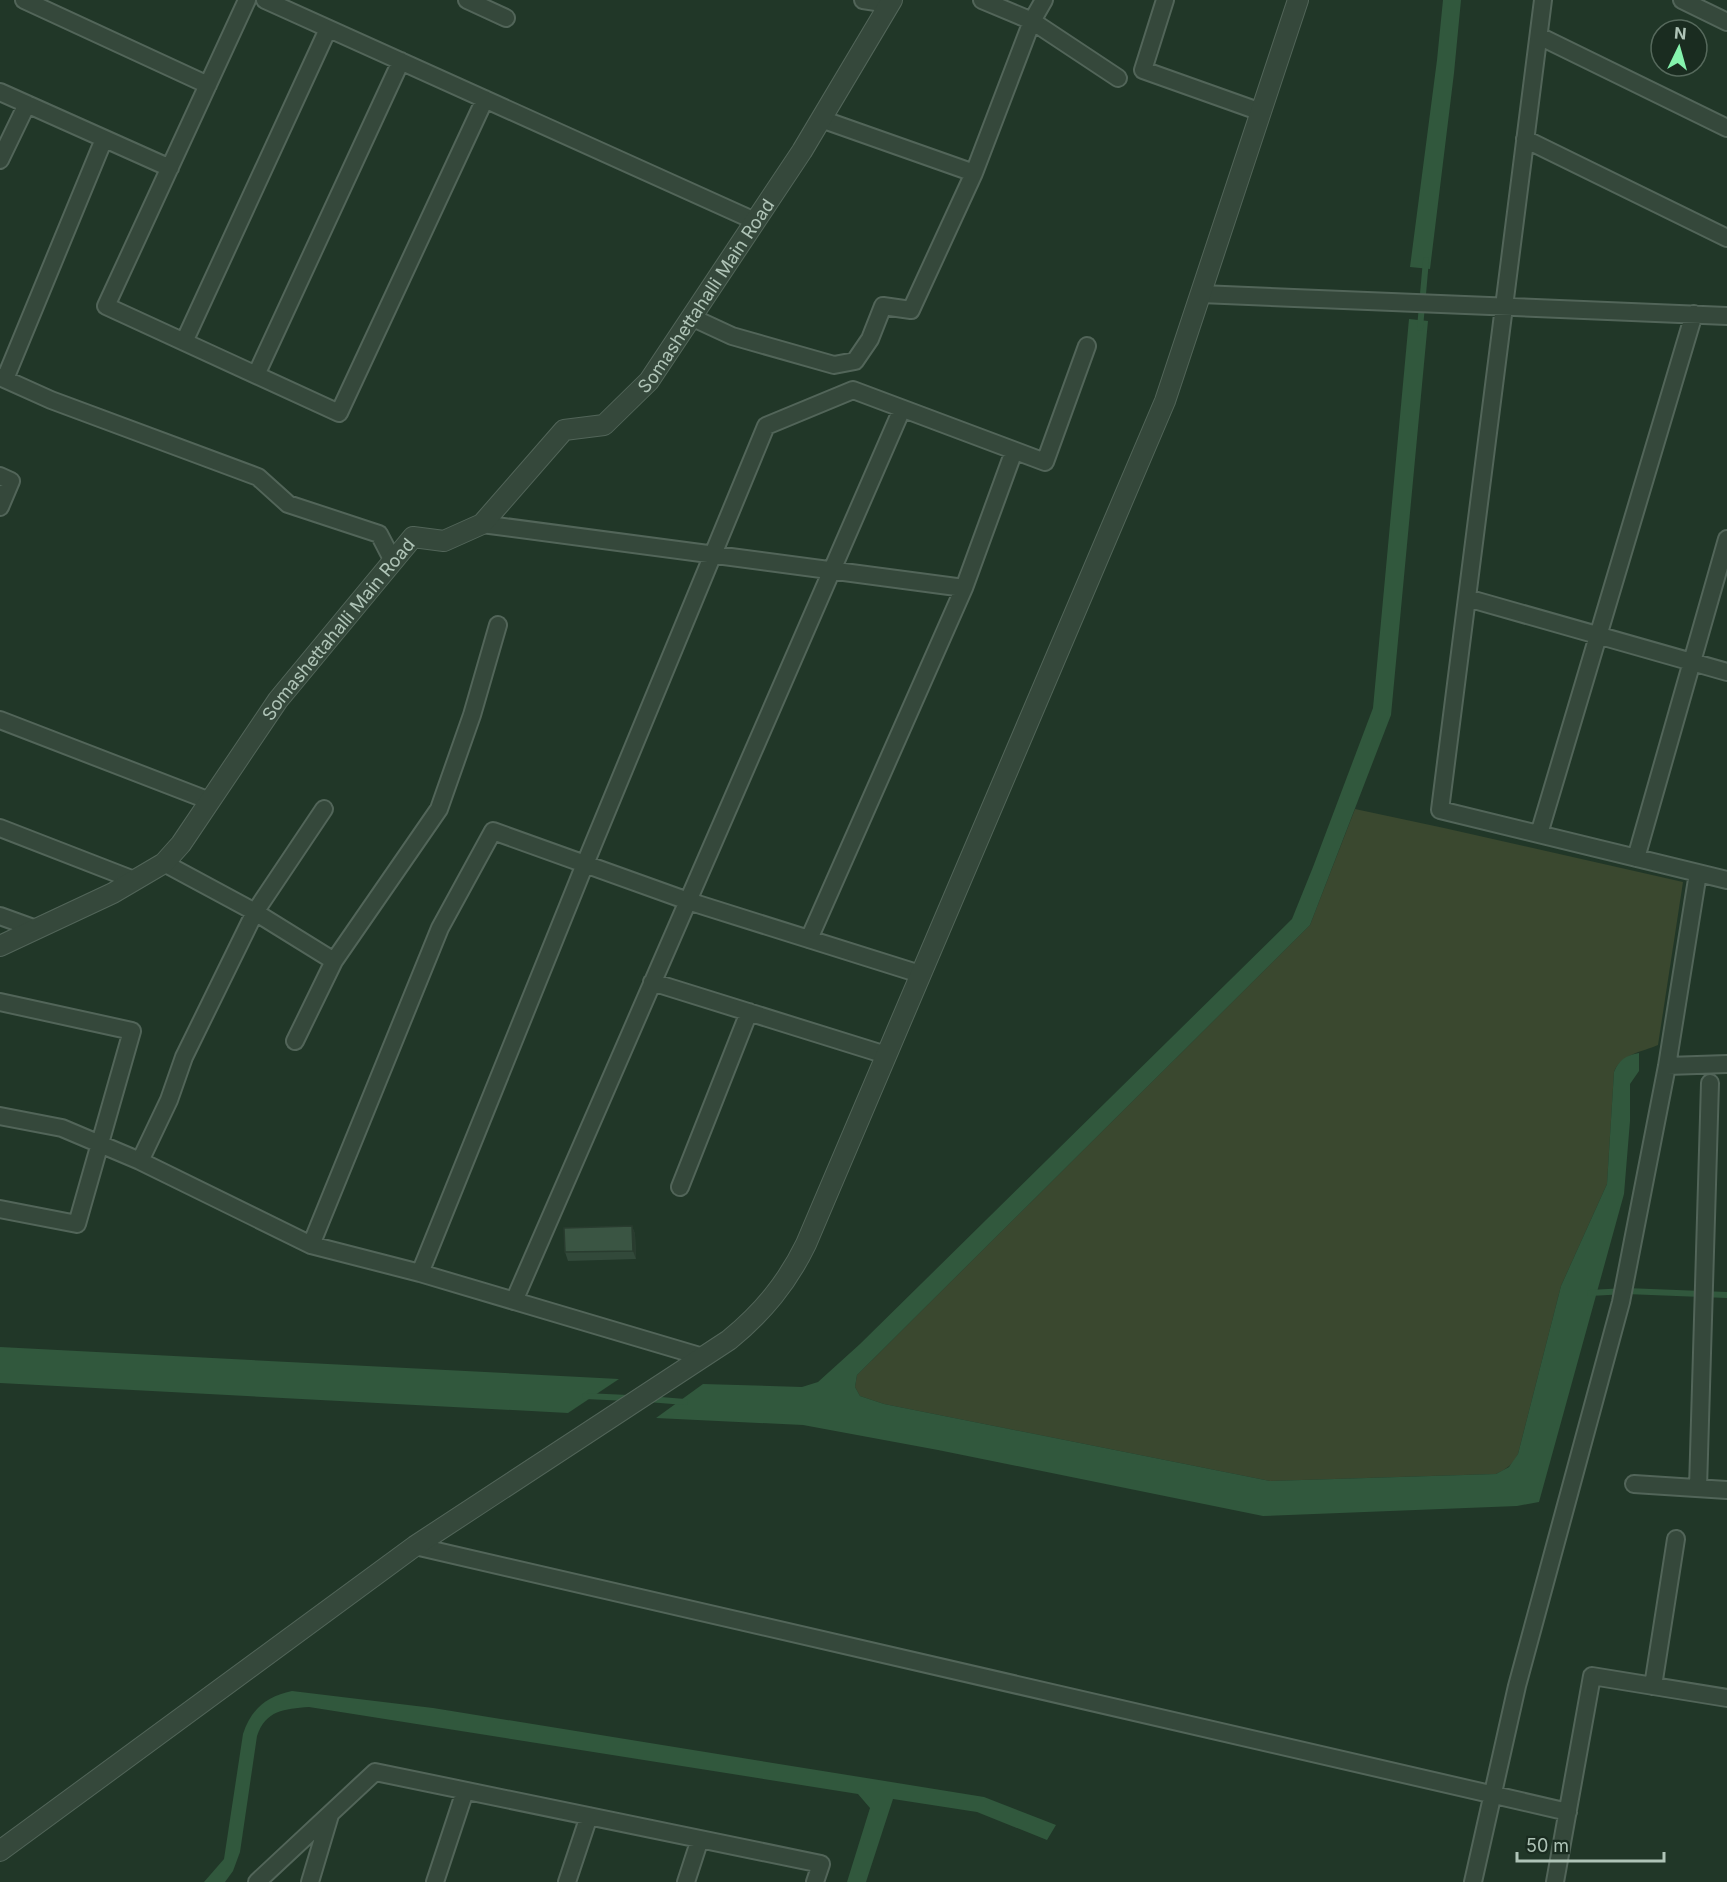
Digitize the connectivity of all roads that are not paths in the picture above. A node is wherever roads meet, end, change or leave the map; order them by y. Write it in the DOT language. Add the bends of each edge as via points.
graph roads {
  1 [pos="24,0"];
  2 [pos="248,0"];
  3 [pos="265,0"];
  4 [pos="467,0"];
  5 [pos="863,0"];
  6 [pos="982,0"];
  7 [pos="1044,0"];
  8 [pos="1165,0"];
  9 [pos="1298,0"];
  10 [pos="1543,0"];
  11 [pos="1682,0"];
  12 [pos="890,2"];
  13 [pos="506,18"];
  14 [pos="1032,21"];
  15 [pos="1727,22"];
  16 [pos="328,29"];
  17 [pos="1539,36"];
  18 [pos="401,61"];
  19 [pos="1118,78"];
  20 [pos="208,85"];
  21 [pos="0,92"];
  22 [pos="485,99"];
  23 [pos="27,104"];
  24 [pos="1261,112"];
  25 [pos="821,119"];
  26 [pos="1727,128"];
  27 [pos="104,138"];
  28 [pos="1525,139"];
  29 [pos="0,160"];
  30 [pos="170,168"];
  31 [pos="974,173"];
  32 [pos="755,221"];
  33 [pos="1727,238"];
  34 [pos="1201,294"];
  35 [pos="1503,307"];
  36 [pos="1694,314"];
  37 [pos="1727,316"];
  38 [pos="691,317"];
  39 [pos="184,342"];
  40 [pos="1087,346"];
  41 [pos="256,375"];
  42 [pos="2,378"];
  43 [pos="902,409"];
  44 [pos="1014,451"];
  45 [pos="0,476"];
  46 [pos="0,507"];
  47 [pos="482,524"];
  48 [pos="1727,539"];
  49 [pos="712,555"];
  50 [pos="393,561"];
  51 [pos="832,571"];
  52 [pos="964,588"];
  53 [pos="1467,598"];
  54 [pos="498,625"];
  55 [pos="1599,635"];
  56 [pos="1692,662"];
  57 [pos="1727,672"];
  58 [pos="0,720"];
  59 [pos="210,801"];
  60 [pos="324,808"];
  61 [pos="0,828"];
  62 [pos="1539,834"];
  63 [pos="1636,858"];
  64 [pos="164,863"];
  65 [pos="585,864"];
  66 [pos="1698,873"];
  67 [pos="134,880"];
  68 [pos="1727,880"];
  69 [pos="688,901"];
  70 [pos="255,912"];
  71 [pos="0,916"];
  72 [pos="36,929"];
  73 [pos="809,939"];
  74 [pos="0,946"];
  75 [pos="334,961"];
  76 [pos="920,974"];
  77 [pos="652,982"];
  78 [pos="0,1002"];
  79 [pos="749,1012"];
  80 [pos="295,1041"];
  81 [pos="886,1055"];
  82 [pos="1727,1064"];
  83 [pos="1667,1066"];
  84 [pos="1710,1083"];
  85 [pos="0,1116"];
  86 [pos="140,1161"];
  87 [pos="680,1187"];
  88 [pos="0,1209"];
  89 [pos="311,1245"];
  90 [pos="420,1273"];
  91 [pos="514,1301"];
  92 [pos="703,1357"];
  93 [pos="1634,1484"];
  94 [pos="1698,1488"];
  95 [pos="1727,1490"];
  96 [pos="1676,1539"];
  97 [pos="415,1546"];
  98 [pos="1653,1686"];
  99 [pos="1727,1698"];
  100 [pos="465,1791"];
  101 [pos="1493,1794"];
  102 [pos="1568,1812"];
  103 [pos="330,1814"];
  104 [pos="589,1816"];
  105 [pos="700,1839"];
  106 [pos="0,1851"];
  107 [pos="257,1882"];
  108 [pos="310,1882"];
  109 [pos="435,1882"];
  110 [pos="567,1882"];
  111 [pos="686,1882"];
  112 [pos="816,1882"];
  113 [pos="1473,1882"];
  114 [pos="1556,1882"];
  1 -- 20 [label="street"];
  2 -- 20 [label="street"];
  3 -- 16 [label="street"];
  4 -- 13 [label="street"];
  5 -- 12 [label="street"];
  6 -- 14 [label="street"];
  7 -- 14 [label="street"];
  8 -- 24 [label="street" via="1143,70"];
  9 -- 24 [label="street"];
  10 -- 17 [label="street"];
  11 -- 15 [label="street"];
  12 -- 25 [label="street, Somashettahalli Main Road"];
  14 -- 19 [label="street"];
  14 -- 31 [label="street"];
  16 -- 18 [label="street"];
  16 -- 39 [label="street"];
  17 -- 26 [label="street"];
  17 -- 28 [label="street"];
  18 -- 22 [label="street"];
  18 -- 41 [label="street"];
  20 -- 30 [label="street"];
  21 -- 23 [label="street"];
  22 -- 32 [label="street"];
  22 -- 41 [label="street" via="339,413"];
  23 -- 27 [label="street"];
  23 -- 29 [label="street"];
  24 -- 34 [label="street"];
  25 -- 31 [label="street"];
  25 -- 32 [label="street, Somashettahalli Main Road"];
  27 -- 30 [label="street"];
  27 -- 42 [label="street"];
  28 -- 33 [label="street"];
  28 -- 35 [label="street"];
  30 -- 39 [label="street" via="106,306"];
  31 -- 38 [label="street" via="911,310 883,306 870,339 855,361 834,365 732,336"];
  32 -- 38 [label="street, Somashettahalli Main Road"];
  34 -- 35 [label="street"];
  34 -- 76 [label="street" via="1165,401"];
  35 -- 36 [label="street"];
  35 -- 53 [label="street"];
  36 -- 37 [label="street"];
  36 -- 55 [label="street"];
  38 -- 47 [label="street, Somashettahalli Main Road" via="649,381 604,425 564,430"];
  39 -- 41 [label="street"];
  40 -- 44 [label="street" via="1045,462"];
  42 -- 50 [label="street" via="258,477 288,504 379,534"];
  43 -- 44 [label="street"];
  43 -- 49 [label="street" via="853,390 766,426"];
  43 -- 51 [label="street"];
  44 -- 52 [label="street"];
  45 -- 46 [label="street" via="11,481"];
  47 -- 49 [label="street"];
  47 -- 50 [label="street, Somashettahalli Main Road" via="444,541 413,537"];
  48 -- 56 [label="street"];
  49 -- 51 [label="street"];
  49 -- 65 [label="street"];
  50 -- 59 [label="street, Somashettahalli Main Road" via="278,700"];
  51 -- 52 [label="street"];
  51 -- 69 [label="street"];
  52 -- 73 [label="street"];
  53 -- 55 [label="street"];
  53 -- 62 [label="street" via="1440,810"];
  54 -- 75 [label="street" via="439,809"];
  55 -- 56 [label="street"];
  55 -- 62 [label="street"];
  56 -- 57 [label="street"];
  56 -- 63 [label="street"];
  58 -- 59 [label="street"];
  59 -- 64 [label="street, Somashettahalli Main Road"];
  60 -- 70 [label="street"];
  61 -- 67 [label="street"];
  62 -- 63 [label="street"];
  63 -- 66 [label="street"];
  64 -- 67 [label="street, Somashettahalli Main Road"];
  64 -- 70 [label="street"];
  65 -- 69 [label="street"];
  65 -- 89 [label="street" via="493,831 440,928"];
  65 -- 90 [label="street"];
  66 -- 68 [label="street"];
  66 -- 83 [label="street"];
  67 -- 72 [label="street, Somashettahalli Main Road"];
  69 -- 73 [label="street"];
  69 -- 77 [label="street"];
  70 -- 75 [label="street"];
  70 -- 86 [label="street" via="184,1057"];
  71 -- 72 [label="street"];
  72 -- 74 [label="street, Somashettahalli Main Road"];
  73 -- 76 [label="street"];
  75 -- 80 [label="street"];
  76 -- 81 [label="street"];
  77 -- 79 [label="street"];
  77 -- 91 [label="street"];
  78 -- 88 [label="street" via="132,1031 77,1224"];
  79 -- 81 [label="street"];
  79 -- 87 [label="street"];
  81 -- 92 [label="street" via="796,1264 758,1315"];
  82 -- 83 [label="street"];
  83 -- 101 [label="street" via="1621,1302 1517,1686"];
  84 -- 94 [label="street"];
  85 -- 86 [label="street" via="62,1128"];
  86 -- 89 [label="street"];
  89 -- 90 [label="street"];
  90 -- 91 [label="street"];
  91 -- 92 [label="street"];
  92 -- 97 [label="street"];
  93 -- 94 [label="street"];
  94 -- 95 [label="street"];
  96 -- 98 [label="street"];
  97 -- 101 [label="street"];
  97 -- 106 [label="street"];
  98 -- 99 [label="street"];
  98 -- 102 [label="street" via="1592,1676"];
  100 -- 103 [label="street" via="375,1773"];
  100 -- 104 [label="street"];
  100 -- 109 [label="street"];
  101 -- 102 [label="street"];
  101 -- 113 [label="street"];
  102 -- 114 [label="street"];
  103 -- 107 [label="street"];
  103 -- 108 [label="street"];
  104 -- 105 [label="street"];
  104 -- 110 [label="street"];
  105 -- 111 [label="street"];
  105 -- 112 [label="street" via="821,1864"];
}
